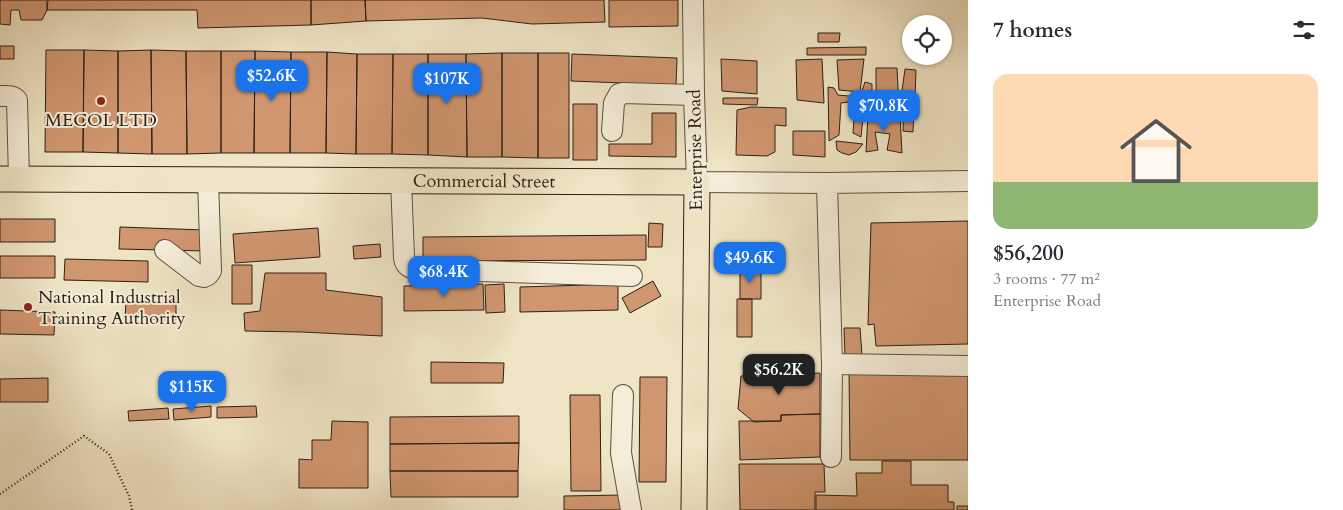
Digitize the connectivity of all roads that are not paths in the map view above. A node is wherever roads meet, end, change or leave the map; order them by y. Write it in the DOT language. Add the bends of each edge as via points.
graph roads {
  1 [pos="693,0"];
  2 [pos="694,95"];
  3 [pos="0,96"];
  4 [pos="612,131"];
  5 [pos="9,139"];
  6 [pos="10,179"];
  7 [pos="208,180"];
  8 [pos="400,180"];
  9 [pos="968,181"];
  10 [pos="697,182"];
  11 [pos="827,183"];
  12 [pos="165,250"];
  13 [pos="632,276"];
  14 [pos="832,364"];
  15 [pos="968,366"];
  16 [pos="623,395"];
  17 [pos="832,457"];
  18 [pos="632,510"];
  19 [pos="694,510"];
  1 -- 2 [label="street, Enterprise Road"];
  2 -- 4 [label="street" via="619,94 614,102"];
  2 -- 10 [label="street, Enterprise Road"];
  3 -- 5 [label="street" via="17,100"];
  5 -- 6 [label="street"];
  6 -- 7 [label="main road, Commercial Street"];
  7 -- 8 [label="main road, Commercial Street"];
  7 -- 12 [label="street" via="211,267 208,275 199,276"];
  8 -- 10 [label="main road, Commercial Street"];
  8 -- 13 [label="street" via="404,258 408,267"];
  9 -- 11 [label="street, Commercial Street"];
  10 -- 11 [label="street, Commercial Street"];
  10 -- 19 [label="main road, Enterprise Road"];
  11 -- 14 [label="street"];
  14 -- 15 [label="street"];
  14 -- 17 [label="street"];
  16 -- 18 [label="street" via="622,453"];
}
